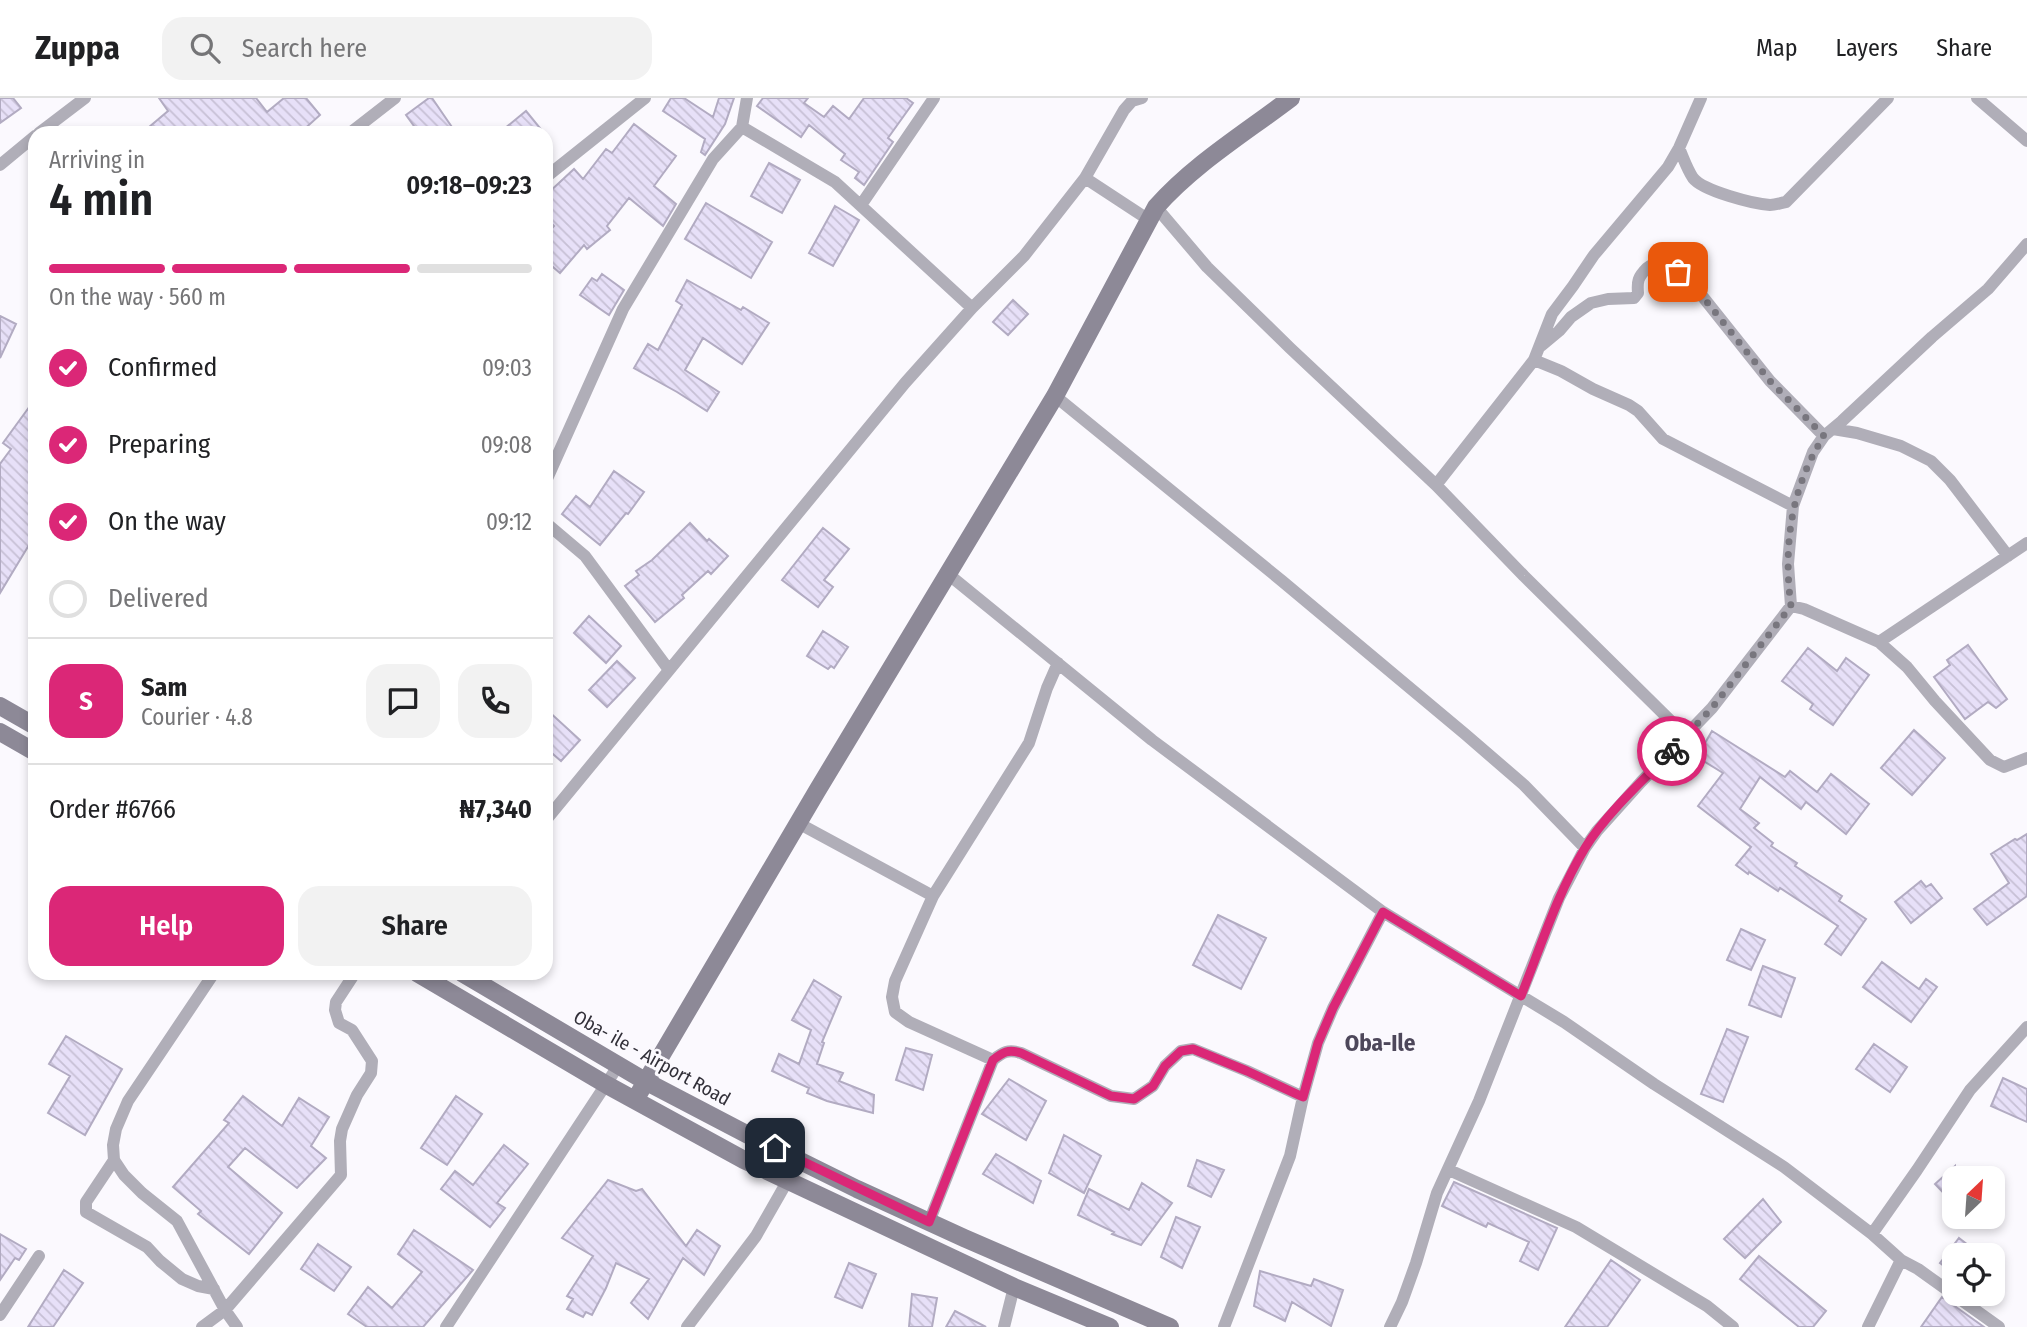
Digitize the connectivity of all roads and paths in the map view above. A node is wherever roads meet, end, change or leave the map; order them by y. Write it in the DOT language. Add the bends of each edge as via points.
graph roads {
  1 [pos="85,98"];
  2 [pos="395,98"];
  3 [pos="645,98"];
  4 [pos="747,98"];
  5 [pos="934,98"];
  6 [pos="1142,98"];
  7 [pos="1291,98"];
  8 [pos="1701,98"];
  9 [pos="1888,98"];
  10 [pos="1977,98"];
  11 [pos="49,126"];
  12 [pos="359,126"];
  13 [pos="742,127"];
  14 [pos="2027,141"];
  15 [pos="28,143"];
  16 [pos="1679,148"];
  17 [pos="0,165"];
  18 [pos="553,171"];
  19 [pos="1085,178"];
  20 [pos="861,205"];
  21 [pos="1152,214"];
  22 [pos="2027,244"];
  23 [pos="972,308"];
  24 [pos="1541,346"];
  25 [pos="1534,360"];
  26 [pos="1055,396"];
  27 [pos="1829,432"];
  28 [pos="553,465"];
  29 [pos="1436,485"];
  30 [pos="1793,506"];
  31 [pos="553,529"];
  32 [pos="2027,543"];
  33 [pos="2008,556"];
  34 [pos="948,574"];
  35 [pos="1791,606"];
  36 [pos="1879,642"];
  37 [pos="1058,663"];
  38 [pos="669,670"];
  39 [pos="0,706"];
  40 [pos="28,722"];
  41 [pos="0,732"];
  42 [pos="1686,736"];
  43 [pos="28,748"];
  44 [pos="2027,758"];
  45 [pos="553,811"];
  46 [pos="798,823"];
  47 [pos="1585,848"];
  48 [pos="933,896"];
  49 [pos="1383,912"];
  50 [pos="209,980"];
  51 [pos="350,980"];
  52 [pos="429,980"];
  53 [pos="473,980"];
  54 [pos="1521,996"];
  55 [pos="2027,1027"];
  56 [pos="993,1060"];
  57 [pos="618,1066"];
  58 [pos="645,1081"];
  59 [pos="607,1085"];
  60 [pos="1303,1097"];
  61 [pos="635,1100"];
  62 [pos="754,1138"];
  63 [pos="114,1160"];
  64 [pos="744,1160"];
  65 [pos="1449,1170"];
  66 [pos="788,1180"];
  67 [pos="929,1222"];
  68 [pos="1872,1234"];
  69 [pos="39,1256"];
  70 [pos="1901,1260"];
  71 [pos="1014,1287"];
  72 [pos="214,1289"];
  73 [pos="225,1310"];
  74 [pos="0,1315"];
  75 [pos="202,1327"];
  76 [pos="237,1327"];
  77 [pos="446,1327"];
  78 [pos="687,1327"];
  79 [pos="1004,1327"];
  80 [pos="1110,1327"];
  81 [pos="1170,1327"];
  82 [pos="1224,1327"];
  83 [pos="1390,1327"];
  84 [pos="1733,1327"];
  85 [pos="1868,1327"];
  86 [pos="1999,1327"];
  1 -- 11 [label="street"];
  2 -- 12 [label="street"];
  3 -- 18 [label="street"];
  4 -- 13 [label="street"];
  5 -- 20 [label="street"];
  6 -- 19 [label="street" via="1124,110"];
  7 -- 21 [label="main road" via="1171,190"];
  8 -- 16 [label="street"];
  9 -- 16 [label="street" via="1786,202 1774,205 1698,183"];
  10 -- 14 [label="street"];
  13 -- 20 [label="street" via="835,182"];
  13 -- 28 [label="street" via="713,159 623,309"];
  15 -- 17 [label="street"];
  16 -- 24 [label="street" via="1558,303"];
  19 -- 21 [label="street"];
  19 -- 23 [label="street" via="1024,256"];
  20 -- 23 [label="street"];
  21 -- 26 [label="main road"];
  21 -- 29 [label="street"];
  22 -- 27 [label="street" via="1987,289"];
  23 -- 38 [label="street"];
  24 -- 25 [label="street"];
  24 -- 27 [label="street" via="1591,303 1634,298 1639,276 1660,263 1691,282 1770,381"];
  25 -- 29 [label="street"];
  25 -- 30 [label="street" via="1629,405 1663,439"];
  26 -- 34 [label="main road"];
  26 -- 47 [label="street" via="1465,734 1524,785"];
  27 -- 30 [label="street" via="1813,452"];
  27 -- 33 [label="street" via="1857,433 1931,461"];
  29 -- 42 [label="street"];
  30 -- 35 [label="street" via="1788,564"];
  31 -- 38 [label="street" via="585,556"];
  32 -- 33 [label="street"];
  33 -- 36 [label="street"];
  34 -- 37 [label="street"];
  34 -- 46 [label="main road"];
  35 -- 36 [label="street"];
  35 -- 42 [label="street"];
  36 -- 44 [label="street" via="1990,760 2004,766"];
  37 -- 48 [label="street" via="1029,743"];
  37 -- 49 [label="street" via="1152,740"];
  38 -- 45 [label="street"];
  39 -- 40 [label="main road"];
  41 -- 43 [label="main road"];
  42 -- 47 [label="street"];
  46 -- 48 [label="street"];
  46 -- 58 [label="main road"];
  47 -- 54 [label="street" via="1559,898"];
  48 -- 56 [label="street" via="895,981 891,997 895,1012"];
  49 -- 54 [label="street"];
  49 -- 60 [label="street" via="1318,1043"];
  50 -- 63 [label="street" via="128,1101 116,1129"];
  51 -- 73 [label="street" via="335,1010 339,1023 352,1030 372,1061 371,1073 342,1129 341,1175"];
  52 -- 59 [label="main road"];
  53 -- 57 [label="main road, Oba- ile - Airport Road"];
  54 -- 65 [label="street"];
  54 -- 68 [label="street" via="1784,1167"];
  55 -- 68 [label="street" via="1970,1090"];
  56 -- 60 [label="street" via="1003,1051 1013,1050 1111,1096 1134,1099 1153,1086 1181,1051 1193,1049"];
  56 -- 67 [label="street"];
  57 -- 58 [label="main road, Oba- ile - Airport Road"];
  57 -- 59 [label="street"];
  58 -- 61 [label="main road"];
  58 -- 62 [label="main road, Oba- ile - Airport Road"];
  59 -- 61 [label="main road"];
  59 -- 77 [label="street"];
  60 -- 82 [label="street" via="1290,1156"];
  61 -- 64 [label="main road"];
  62 -- 64 [label="main road"];
  62 -- 67 [label="main road, Oba- ile - Airport Road"];
  63 -- 72 [label="street" via="142,1193 177,1221"];
  63 -- 72 [label="street" via="86,1202 86,1212 132,1236 182,1279"];
  64 -- 66 [label="main road"];
  65 -- 83 [label="street"];
  65 -- 84 [label="street" via="1576,1227"];
  66 -- 71 [label="main road"];
  66 -- 78 [label="street" via="756,1236"];
  67 -- 81 [label="main road, Oba- ile - Airport Road"];
  68 -- 70 [label="street"];
  69 -- 74 [label="street"];
  70 -- 85 [label="street"];
  70 -- 86 [label="street"];
  71 -- 79 [label="street"];
  71 -- 80 [label="main road"];
  72 -- 73 [label="street"];
  73 -- 75 [label="street"];
  73 -- 76 [label="street"];
}
